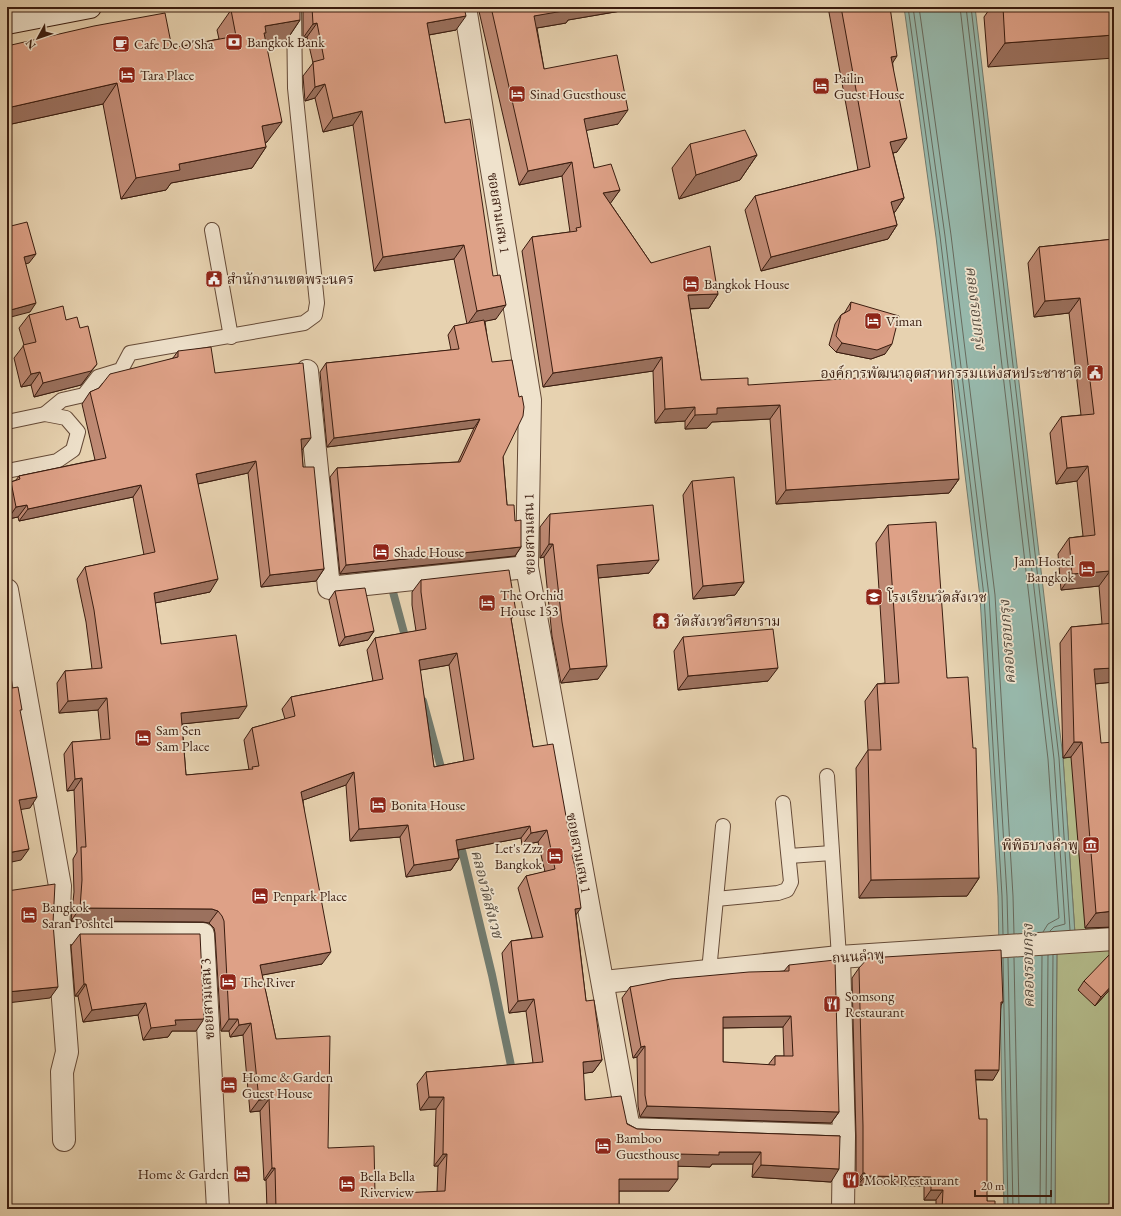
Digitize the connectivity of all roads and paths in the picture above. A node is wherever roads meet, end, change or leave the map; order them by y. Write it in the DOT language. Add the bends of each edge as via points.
graph roads {
  1 [pos="90,7"];
  2 [pos="294,7"];
  3 [pos="465,7"];
  4 [pos="66,9"];
  5 [pos="7,23"];
  6 [pos="212,230"];
  7 [pos="231,337"];
  8 [pos="307,371"];
  9 [pos="45,414"];
  10 [pos="7,422"];
  11 [pos="7,471"];
  12 [pos="527,568"];
  13 [pos="7,590"];
  14 [pos="827,776"];
  15 [pos="783,803"];
  16 [pos="723,826"];
  17 [pos="832,853"];
  18 [pos="789,856"];
  19 [pos="716,898"];
  20 [pos="58,933"];
  21 [pos="1104,940"];
  22 [pos="839,957"];
  23 [pos="709,971"];
  24 [pos="604,982"];
  25 [pos="844,1136"];
  26 [pos="64,1140"];
  27 [pos="218,1209"];
  28 [pos="843,1209"];
  1 -- 4 [label="street"];
  2 -- 7 [label="lane" via="295,88 317,303 315,315 304,323"];
  3 -- 12 [label="street, ซอยสามเสน 1" via="530,400"];
  4 -- 5 [label="street"];
  6 -- 7 [label="lane"];
  7 -- 9 [label="lane" via="130,353 122,370 98,377 84,395 62,400"];
  8 -- 12 [label="street" via="329,588"];
  9 -- 10 [label="lane"];
  9 -- 11 [label="lane" via="66,418 78,432 73,450 57,461"];
  12 -- 24 [label="street, ซอยสามเสน 1" via="559,751"];
  13 -- 20 [label="street" via="60,886"];
  14 -- 17 [label="lane"];
  15 -- 18 [label="lane"];
  16 -- 19 [label="lane"];
  17 -- 18 [label="lane"];
  17 -- 22 [label="lane"];
  18 -- 19 [label="lane" via="791,882 787,890 778,894"];
  19 -- 23 [label="lane"];
  20 -- 26 [label="street" via="67,1052 62,1072"];
  20 -- 27 [label="street, ซอยสามเสน 3" via="203,934"];
  21 -- 22 [label="street, ถนนลำพู"];
  22 -- 23 [label="street, ถนนลำพู"];
  22 -- 25 [label="street"];
  23 -- 24 [label="street, ถนนลำพู"];
  24 -- 25 [label="street, ซอยสามเสน 1" via="630,1129"];
  25 -- 28 [label="street"];
}
